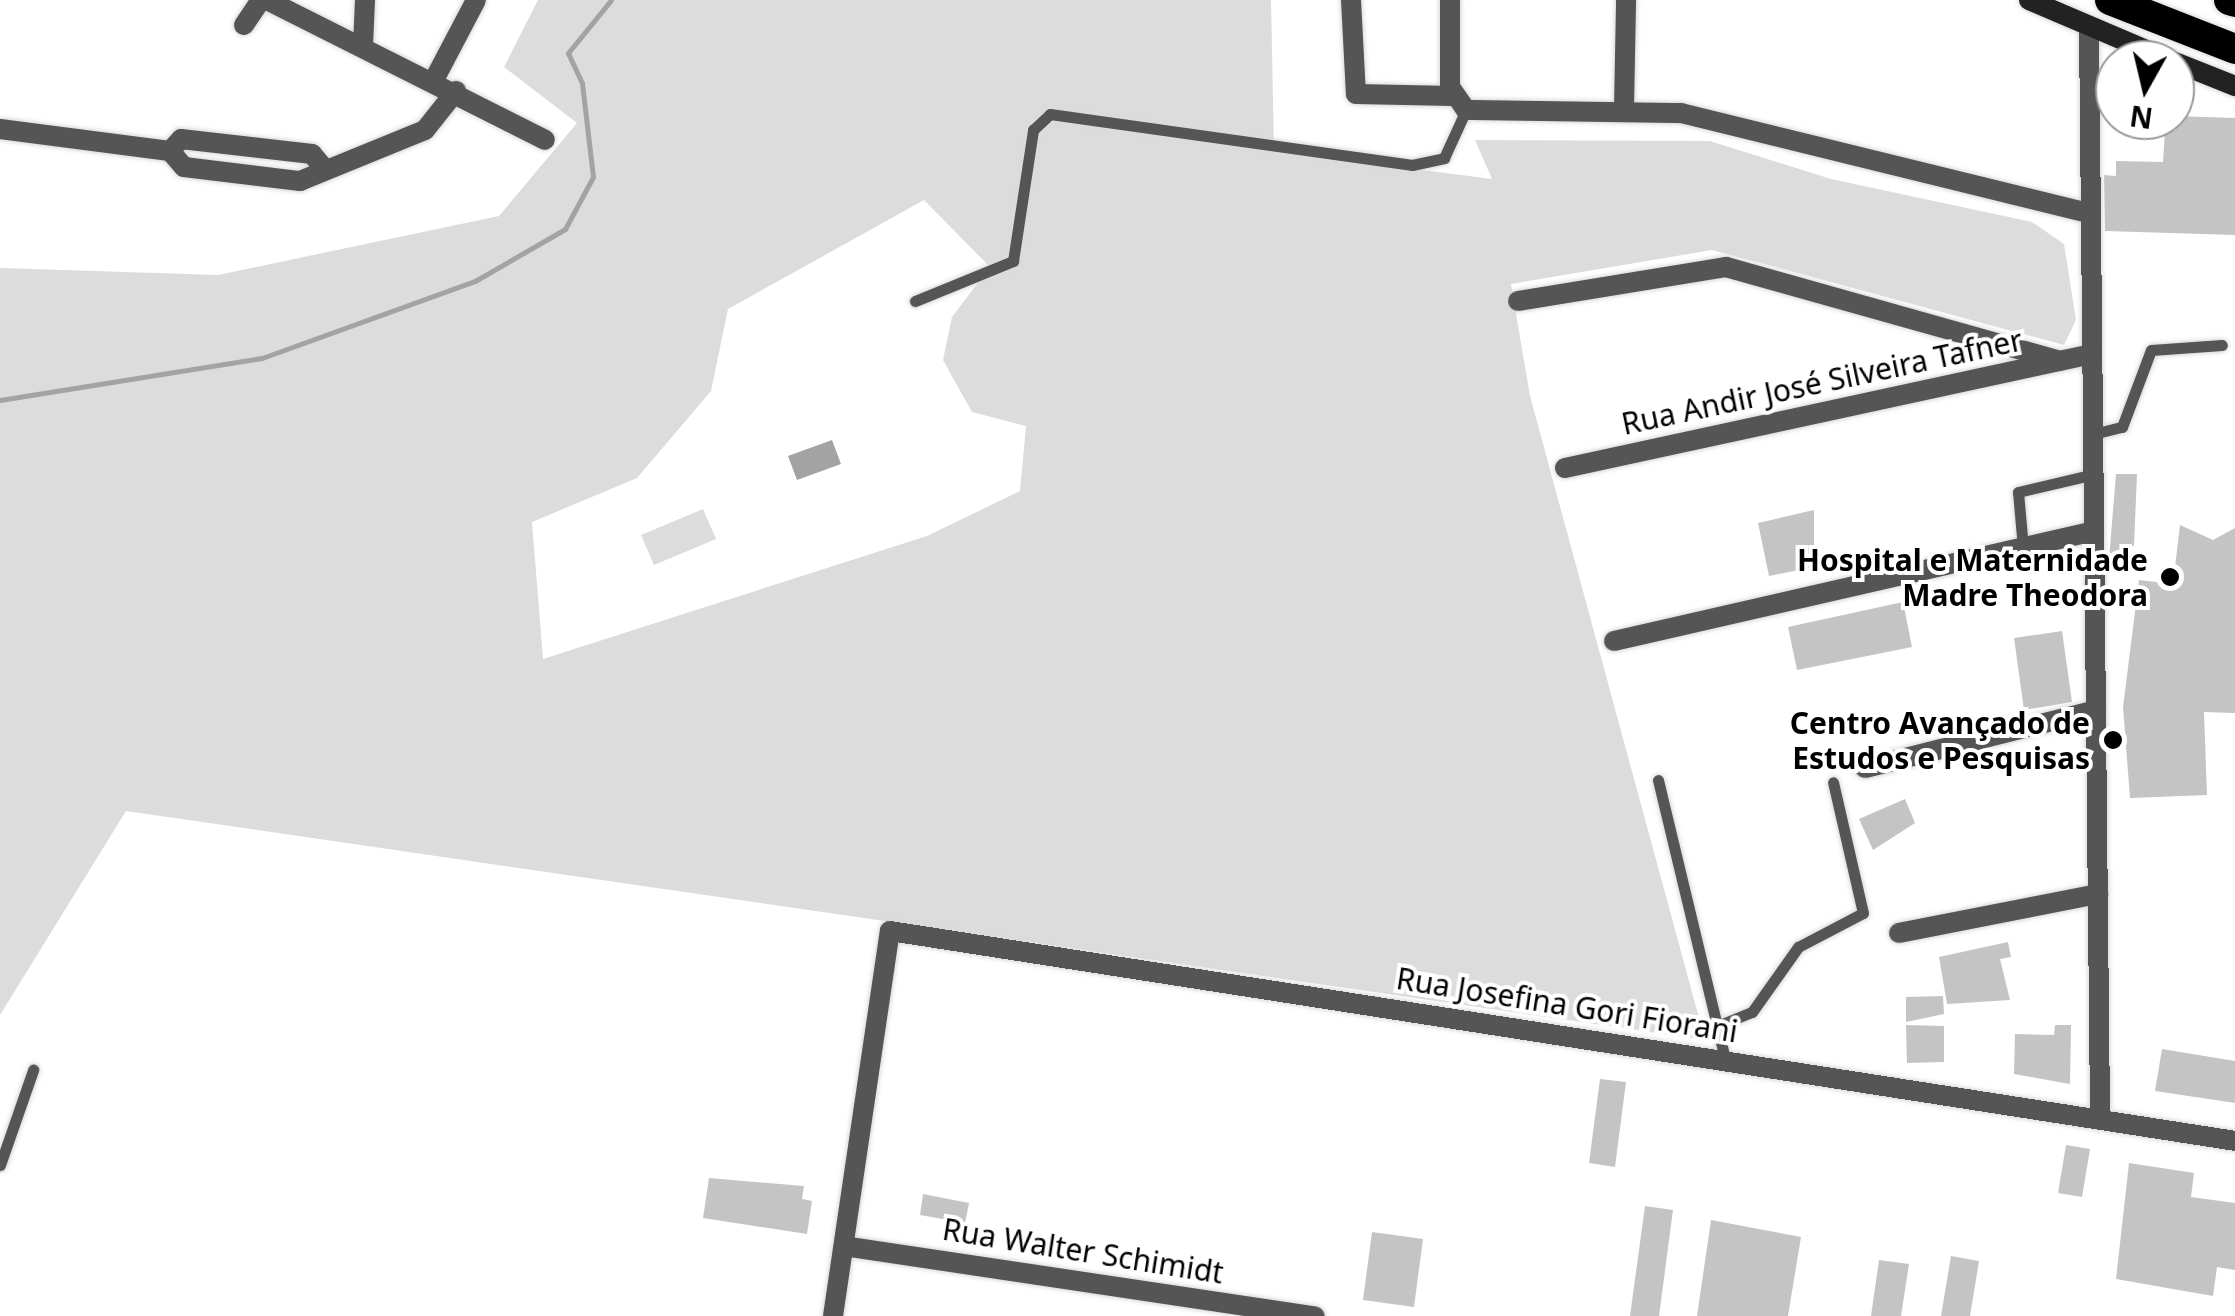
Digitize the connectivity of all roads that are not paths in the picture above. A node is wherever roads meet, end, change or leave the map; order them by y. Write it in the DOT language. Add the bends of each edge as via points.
graph roads {
  1 [pos="264,0"];
  2 [pos="365,0"];
  3 [pos="476,0"];
  4 [pos="1351,0"];
  5 [pos="1450,0"];
  6 [pos="1626,0"];
  7 [pos="2030,0"];
  8 [pos="2110,0"];
  9 [pos="244,25"];
  10 [pos="2089,27"];
  11 [pos="2121,40"];
  12 [pos="363,46"];
  13 [pos="2235,49"];
  14 [pos="2195,70"];
  15 [pos="434,80"];
  16 [pos="2235,86"];
  17 [pos="456,91"];
  18 [pos="1459,104"];
  19 [pos="1624,108"];
  20 [pos="0,129"];
  21 [pos="545,140"];
  22 [pos="2091,214"];
  23 [pos="915,301"];
  24 [pos="1518,301"];
  25 [pos="2222,345"];
  26 [pos="2092,354"];
  27 [pos="2060,361"];
  28 [pos="2093,434"];
  29 [pos="1565,468"];
  30 [pos="2094,474"];
  31 [pos="2094,531"];
  32 [pos="2023,548"];
  33 [pos="1614,642"];
  34 [pos="2096,710"];
  35 [pos="1864,768"];
  36 [pos="1658,780"];
  37 [pos="1834,782"];
  38 [pos="2098,894"];
  39 [pos="1899,933"];
  40 [pos="1722,1024"];
  41 [pos="1725,1060"];
  42 [pos="32,1070"];
  43 [pos="2100,1118"];
  44 [pos="2235,1141"];
  45 [pos="0,1165"];
  46 [pos="844,1246"];
  47 [pos="833,1316"];
  48 [pos="1314,1316"];
  1 -- 9 [label="street"];
  1 -- 12 [label="street"];
  2 -- 12 [label="street"];
  3 -- 15 [label="street"];
  4 -- 18 [label="street" via="1356,94"];
  5 -- 18 [label="street"];
  6 -- 19 [label="street"];
  7 -- 10 [label="street"];
  8 -- 13 [label="highway"];
  10 -- 11 [label="street"];
  10 -- 22 [label="street"];
  12 -- 15 [label="street"];
  14 -- 16 [label="street"];
  15 -- 17 [label="street"];
  17 -- 20 [label="street" via="425,130 323,167 312,154 181,139 170,151"];
  17 -- 21 [label="street"];
  18 -- 19 [label="street"];
  18 -- 23 [label="lane" via="1444,158 1412,166 1050,114 1033,130 1013,260"];
  19 -- 22 [label="street" via="1681,113"];
  22 -- 26 [label="street"];
  24 -- 27 [label="street" via="1684,266 1726,267"];
  25 -- 28 [label="lane" via="2151,350 2122,426"];
  26 -- 27 [label="street, Rua Andir José Silveira Tafner"];
  26 -- 28 [label="street"];
  27 -- 29 [label="street, Rua Andir José Silveira Tafner"];
  28 -- 30 [label="street"];
  30 -- 31 [label="street"];
  30 -- 32 [label="lane" via="2018,492"];
  31 -- 32 [label="street"];
  31 -- 34 [label="street"];
  32 -- 33 [label="street"];
  34 -- 35 [label="street"];
  34 -- 38 [label="street"];
  36 -- 40 [label="lane"];
  37 -- 40 [label="lane" via="1863,913 1798,948 1752,1012"];
  38 -- 39 [label="street"];
  38 -- 43 [label="street"];
  40 -- 41 [label="lane"];
  41 -- 43 [label="street, Rua Josefina Gori Fiorani"];
  41 -- 46 [label="street, Rua Josefina Gori Fiorani" via="890,931"];
  42 -- 45 [label="lane"];
  43 -- 44 [label="street, Rua Josefina Gori Fiorani"];
  46 -- 47 [label="street"];
  46 -- 48 [label="street, Rua Walter Schimidt"];
}
